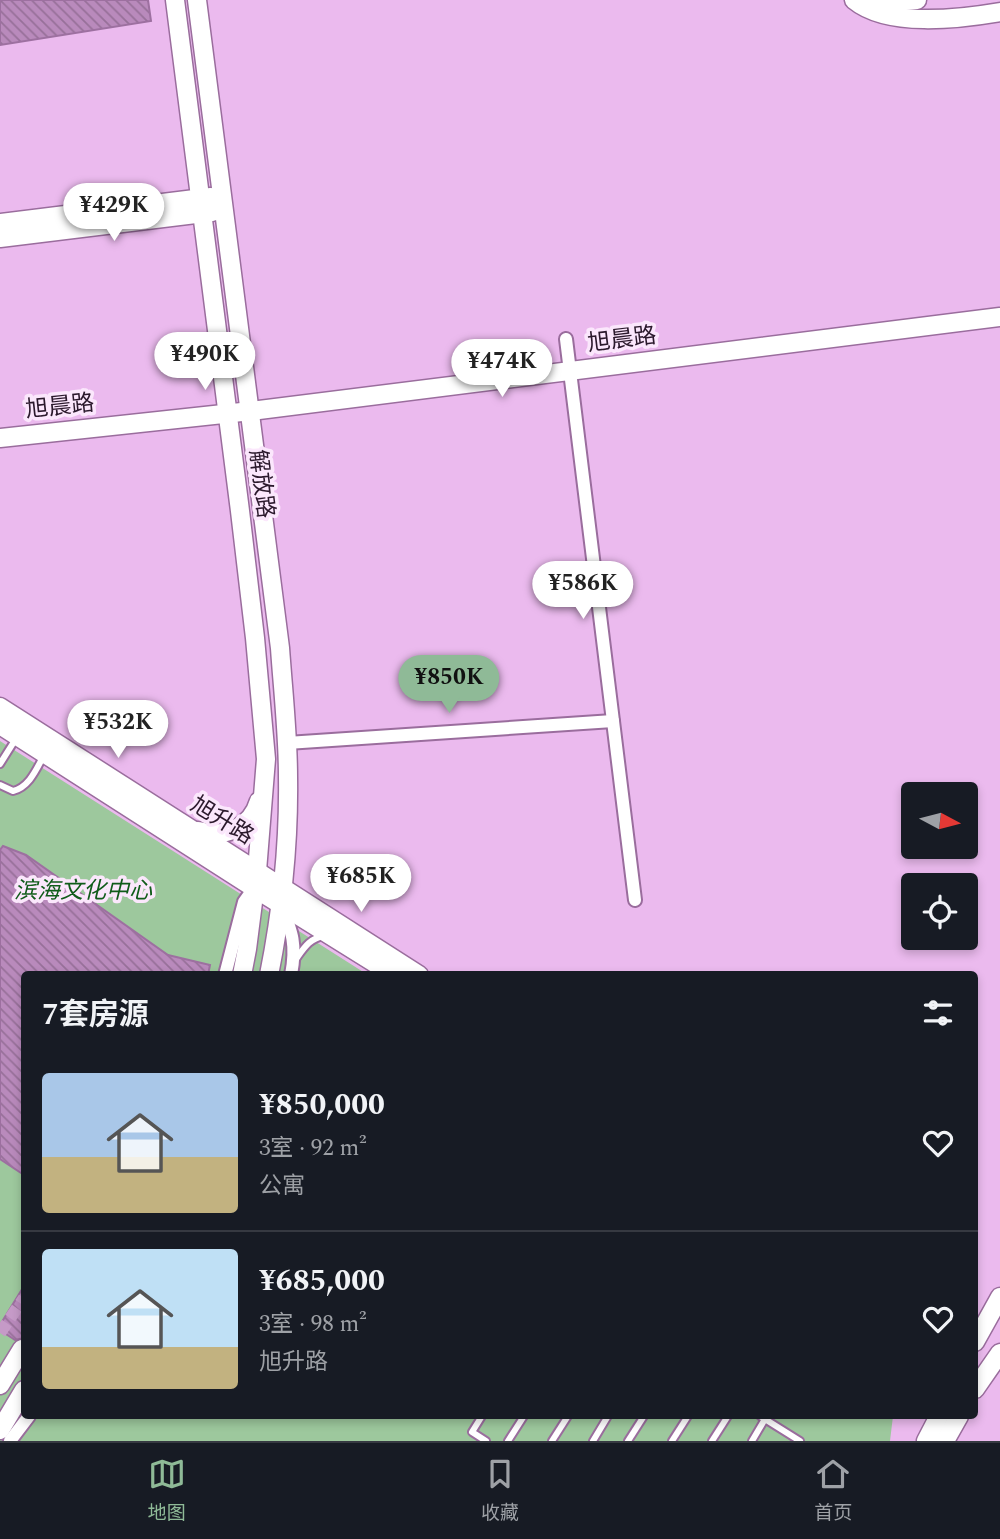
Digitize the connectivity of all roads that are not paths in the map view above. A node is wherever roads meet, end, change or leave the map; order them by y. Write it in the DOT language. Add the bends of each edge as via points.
graph roads {
  1 [pos="175,0"];
  2 [pos="197,0"];
  3 [pos="854,0"];
  4 [pos="878,0"];
  5 [pos="917,0"];
  6 [pos="1000,12"];
  7 [pos="222,203"];
  8 [pos="201,206"];
  9 [pos="0,223"];
  10 [pos="0,238"];
  11 [pos="1000,317"];
  12 [pos="566,339"];
  13 [pos="569,372"];
  14 [pos="251,411"];
  15 [pos="227,414"];
  16 [pos="0,438"];
  17 [pos="0,707"];
  18 [pos="613,721"];
  19 [pos="0,725"];
  20 [pos="22,730"];
  21 [pos="287,743"];
  22 [pos="49,748"];
  23 [pos="0,764"];
  24 [pos="264,784"];
  25 [pos="0,785"];
  26 [pos="189,829"];
  27 [pos="256,880"];
  28 [pos="281,894"];
  29 [pos="635,900"];
  30 [pos="337,937"];
  31 [pos="292,969"];
  32 [pos="226,971"];
  33 [pos="243,971"];
  34 [pos="270,971"];
  35 [pos="388,971"];
  36 [pos="412,971"];
  37 [pos="1000,1297"];
  38 [pos="978,1337"];
  39 [pos="21,1351"];
  40 [pos="1000,1353"];
  41 [pos="0,1385"];
  42 [pos="978,1385"];
  43 [pos="21,1395"];
  44 [pos="27,1419"];
  45 [pos="480,1419"];
  46 [pos="522,1419"];
  47 [pos="566,1419"];
  48 [pos="606,1419"];
  49 [pos="642,1419"];
  50 [pos="686,1419"];
  51 [pos="726,1419"];
  52 [pos="760,1419"];
  53 [pos="764,1419"];
  54 [pos="937,1419"];
  55 [pos="957,1419"];
  56 [pos="0,1430"];
  57 [pos="796,1440"];
  58 [pos="10,1441"];
  59 [pos="486,1441"];
  60 [pos="508,1441"];
  61 [pos="552,1441"];
  62 [pos="593,1441"];
  63 [pos="628,1441"];
  64 [pos="671,1441"];
  65 [pos="712,1441"];
  66 [pos="751,1441"];
  67 [pos="926,1441"];
  68 [pos="945,1441"];
  1 -- 8 [label="street, 解放路"];
  2 -- 7 [label="street, 解放路"];
  3 -- 6 [label="street" via="870,10 912,18"];
  4 -- 5 [label="street"];
  7 -- 8 [label="street"];
  7 -- 14 [label="street, 解放路"];
  8 -- 9 [label="street"];
  8 -- 10 [label="street"];
  8 -- 15 [label="street, 解放路"];
  11 -- 13 [label="street, 旭晨路"];
  12 -- 13 [label="street"];
  13 -- 14 [label="street, 旭晨路"];
  13 -- 18 [label="street"];
  14 -- 15 [label="street, 旭晨路"];
  14 -- 21 [label="street, 解放路"];
  15 -- 16 [label="street, 旭晨路"];
  15 -- 24 [label="street, 解放路" via="261,697"];
  17 -- 20 [label="street, 旭升路"];
  18 -- 21 [label="street"];
  18 -- 29 [label="street"];
  19 -- 20 [label="street, 旭升路"];
  20 -- 22 [label="street, 旭升路"];
  20 -- 23 [label="lane"];
  21 -- 28 [label="street, 解放路"];
  22 -- 25 [label="lane" via="23,787 13,790"];
  22 -- 26 [label="street, 旭升路"];
  22 -- 27 [label="street, 旭升路"];
  24 -- 26 [label="street" via="257,809 242,826 218,834"];
  24 -- 27 [label="street, 解放路"];
  26 -- 27 [label="street, 旭升路"];
  27 -- 28 [label="street, 旭升路"];
  27 -- 32 [label="street" via="244,902"];
  27 -- 33 [label="street, 解放路"];
  28 -- 30 [label="street, 旭升路"];
  28 -- 31 [label="street" via="292,932"];
  28 -- 34 [label="street, 解放路"];
  28 -- 36 [label="street, 旭升路"];
  30 -- 31 [label="lane" via="315,937"];
  30 -- 35 [label="street, 旭升路"];
  37 -- 38 [label="street"];
  39 -- 41 [label="street"];
  40 -- 42 [label="street"];
  43 -- 56 [label="street"];
  44 -- 58 [label="street"];
  45 -- 59 [label="lane" via="472,1432"];
  46 -- 60 [label="lane"];
  47 -- 61 [label="lane"];
  48 -- 62 [label="lane"];
  49 -- 63 [label="lane"];
  50 -- 64 [label="lane"];
  51 -- 65 [label="lane"];
  52 -- 66 [label="lane"];
  53 -- 57 [label="lane"];
  54 -- 67 [label="street"];
  55 -- 68 [label="street"];
}
